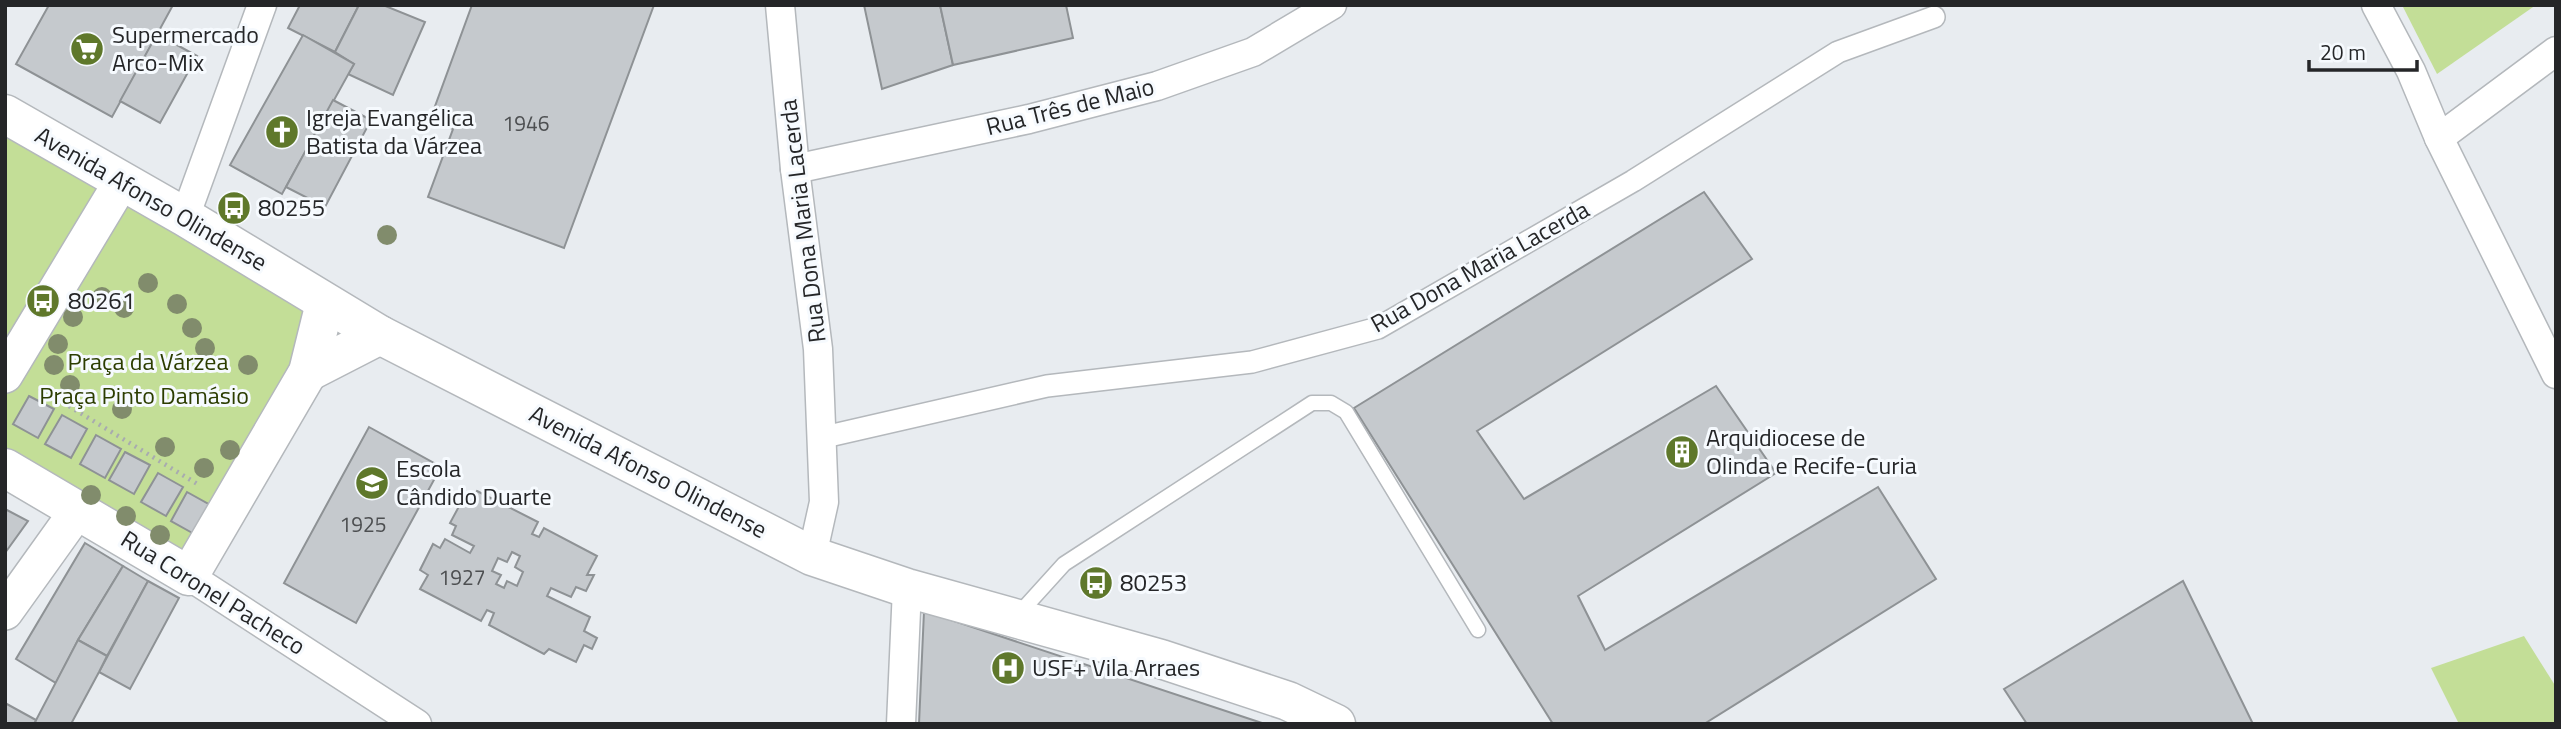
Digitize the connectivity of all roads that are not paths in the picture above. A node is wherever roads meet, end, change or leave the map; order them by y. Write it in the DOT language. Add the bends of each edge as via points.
graph roads {
  1 [pos="262,5"];
  2 [pos="780,5"];
  3 [pos="1332,5"];
  4 [pos="2376,5"];
  5 [pos="1934,17"];
  6 [pos="2556,51"];
  7 [pos="5,114"];
  8 [pos="2439,138"];
  9 [pos="795,169"];
  10 [pos="122,181"];
  11 [pos="185,216"];
  12 [pos="325,303"];
  13 [pos="380,335"];
  14 [pos="7,372"];
  15 [pos="308,372"];
  16 [pos="2556,374"];
  17 [pos="820,438"];
  18 [pos="5,467"];
  19 [pos="78,510"];
  20 [pos="812,556"];
  21 [pos="190,576"];
  22 [pos="907,588"];
  23 [pos="5,612"];
  24 [pos="1015,618"];
  25 [pos="1478,630"];
  26 [pos="417,724"];
  27 [pos="901,724"];
  28 [pos="1336,724"];
  1 -- 11 [label="street"];
  2 -- 9 [label="street, Rua Dona Maria Lacerda"];
  3 -- 9 [label="street, Rua Três de Maio" via="1253,52 1157,86 1029,119"];
  4 -- 8 [label="street"];
  5 -- 17 [label="street, Rua Dona Maria Lacerda" via="1838,52 1633,181 1378,328 1252,362 1047,386"];
  6 -- 8 [label="street"];
  7 -- 10 [label="main road, Avenida Afonso Olindense"];
  8 -- 16 [label="street"];
  9 -- 17 [label="street, Rua Dona Maria Lacerda" via="818,349"];
  10 -- 11 [label="main road, Avenida Afonso Olindense"];
  10 -- 14 [label="street"];
  11 -- 12 [label="main road, Avenida Afonso Olindense"];
  12 -- 13 [label="main road, Avenida Afonso Olindense"];
  12 -- 15 [label="main road"];
  13 -- 15 [label="main road"];
  13 -- 20 [label="main road, Avenida Afonso Olindense"];
  15 -- 21 [label="main road"];
  17 -- 20 [label="street, Rua Dona Maria Lacerda" via="824,502"];
  18 -- 19 [label="main road, Rua Coronel Pacheco"];
  19 -- 21 [label="main road, Rua Coronel Pacheco"];
  19 -- 23 [label="street"];
  20 -- 22 [label="main road, Avenida Afonso Olindense"];
  21 -- 26 [label="street, Rua Coronel Pacheco"];
  22 -- 24 [label="main road, Avenida Afonso Olindense"];
  22 -- 27 [label="street"];
  24 -- 25 [label="lane" via="1064,564 1311,403 1331,403 1346,412"];
  24 -- 28 [label="main road, Avenida Afonso Olindense" via="1161,659 1287,701"];
}
